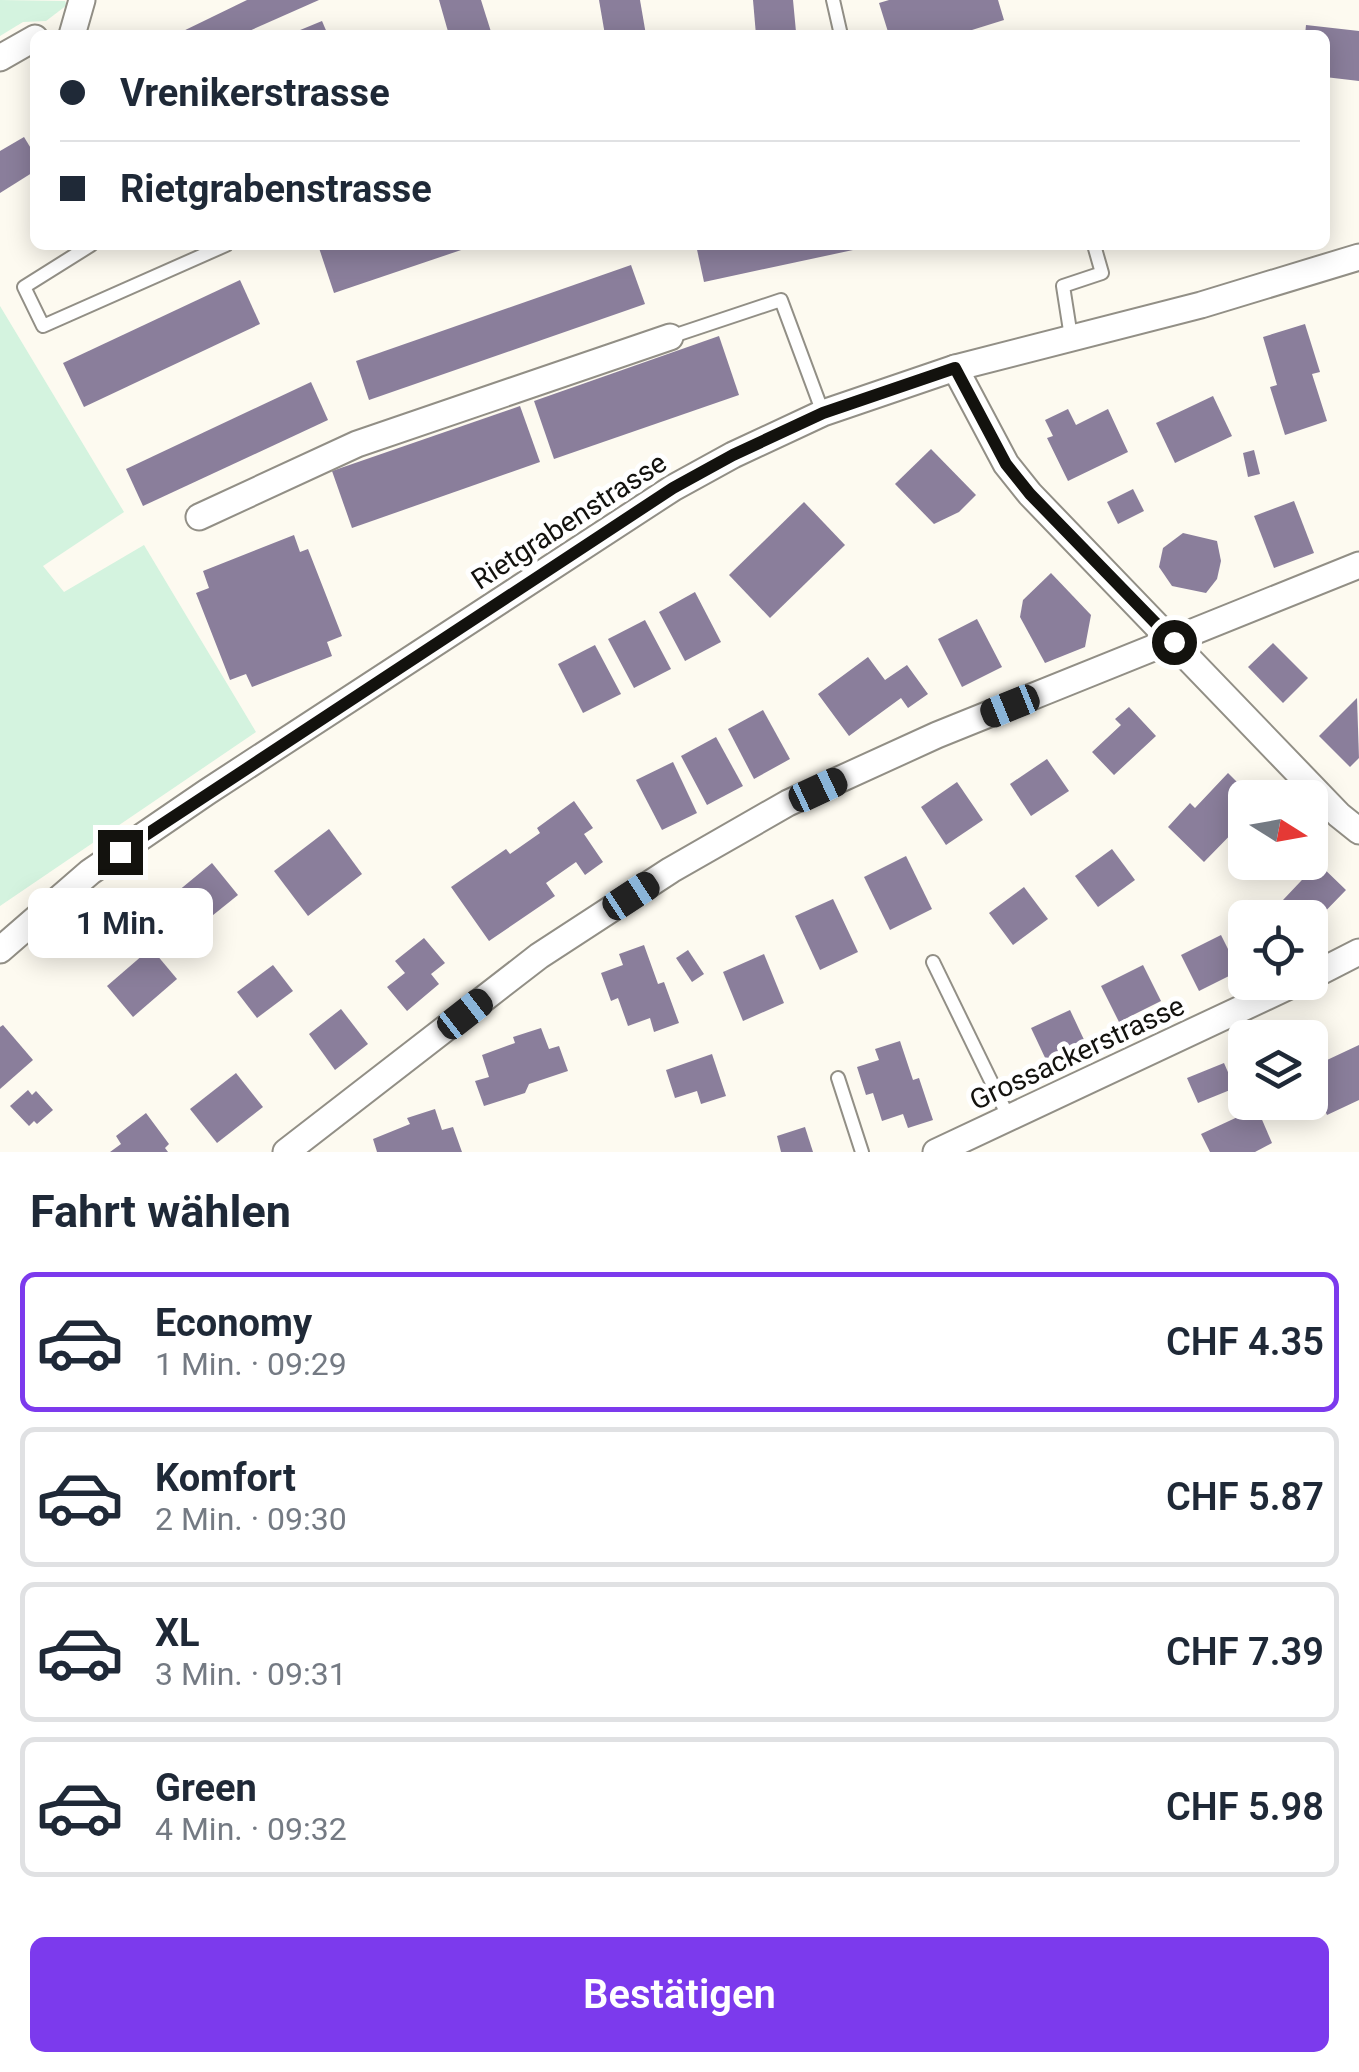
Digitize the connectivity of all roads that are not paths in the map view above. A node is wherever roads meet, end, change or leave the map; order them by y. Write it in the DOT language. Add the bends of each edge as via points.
graph roads {
  1 [pos="82,0"];
  2 [pos="833,0"];
  3 [pos="73,30"];
  4 [pos="840,30"];
  5 [pos="30,41"];
  6 [pos="0,58"];
  7 [pos="82,250"];
  8 [pos="215,250"];
  9 [pos="1095,250"];
  10 [pos="1359,257"];
  11 [pos="670,337"];
  12 [pos="1071,337"];
  13 [pos="955,368"];
  14 [pos="823,413"];
  15 [pos="198,517"];
  16 [pos="1359,566"];
  17 [pos="1174,642"];
  18 [pos="1359,832"];
  19 [pos="0,950"];
  20 [pos="1359,952"];
  21 [pos="933,962"];
  22 [pos="1328,968"];
  23 [pos="1260,1000"];
  24 [pos="838,1078"];
  25 [pos="1009,1118"];
  26 [pos="286,1152"];
  27 [pos="862,1152"];
  28 [pos="936,1152"];
  1 -- 3 [label="street"];
  2 -- 4 [label="lane"];
  5 -- 6 [label="street"];
  7 -- 8 [label="lane" via="24,287 43,326"];
  9 -- 12 [label="lane" via="1102,273 1063,286"];
  10 -- 12 [label="street, Rietgrabenstrasse"];
  11 -- 14 [label="lane" via="781,300"];
  11 -- 15 [label="street" via="358,444"];
  12 -- 13 [label="street, Rietgrabenstrasse"];
  13 -- 14 [label="street, Rietgrabenstrasse"];
  13 -- 17 [label="street" via="1018,479"];
  14 -- 19 [label="street, Rietgrabenstrasse" via="673,488 222,782 90,872"];
  16 -- 17 [label="street"];
  17 -- 18 [label="street"];
  17 -- 26 [label="street" via="937,736 788,803 686,861 539,956"];
  20 -- 22 [label="street"];
  21 -- 25 [label="lane"];
  23 -- 25 [label="street, Grossackerstrasse"];
  24 -- 27 [label="lane"];
  25 -- 28 [label="street, Grossackerstrasse"];
}
